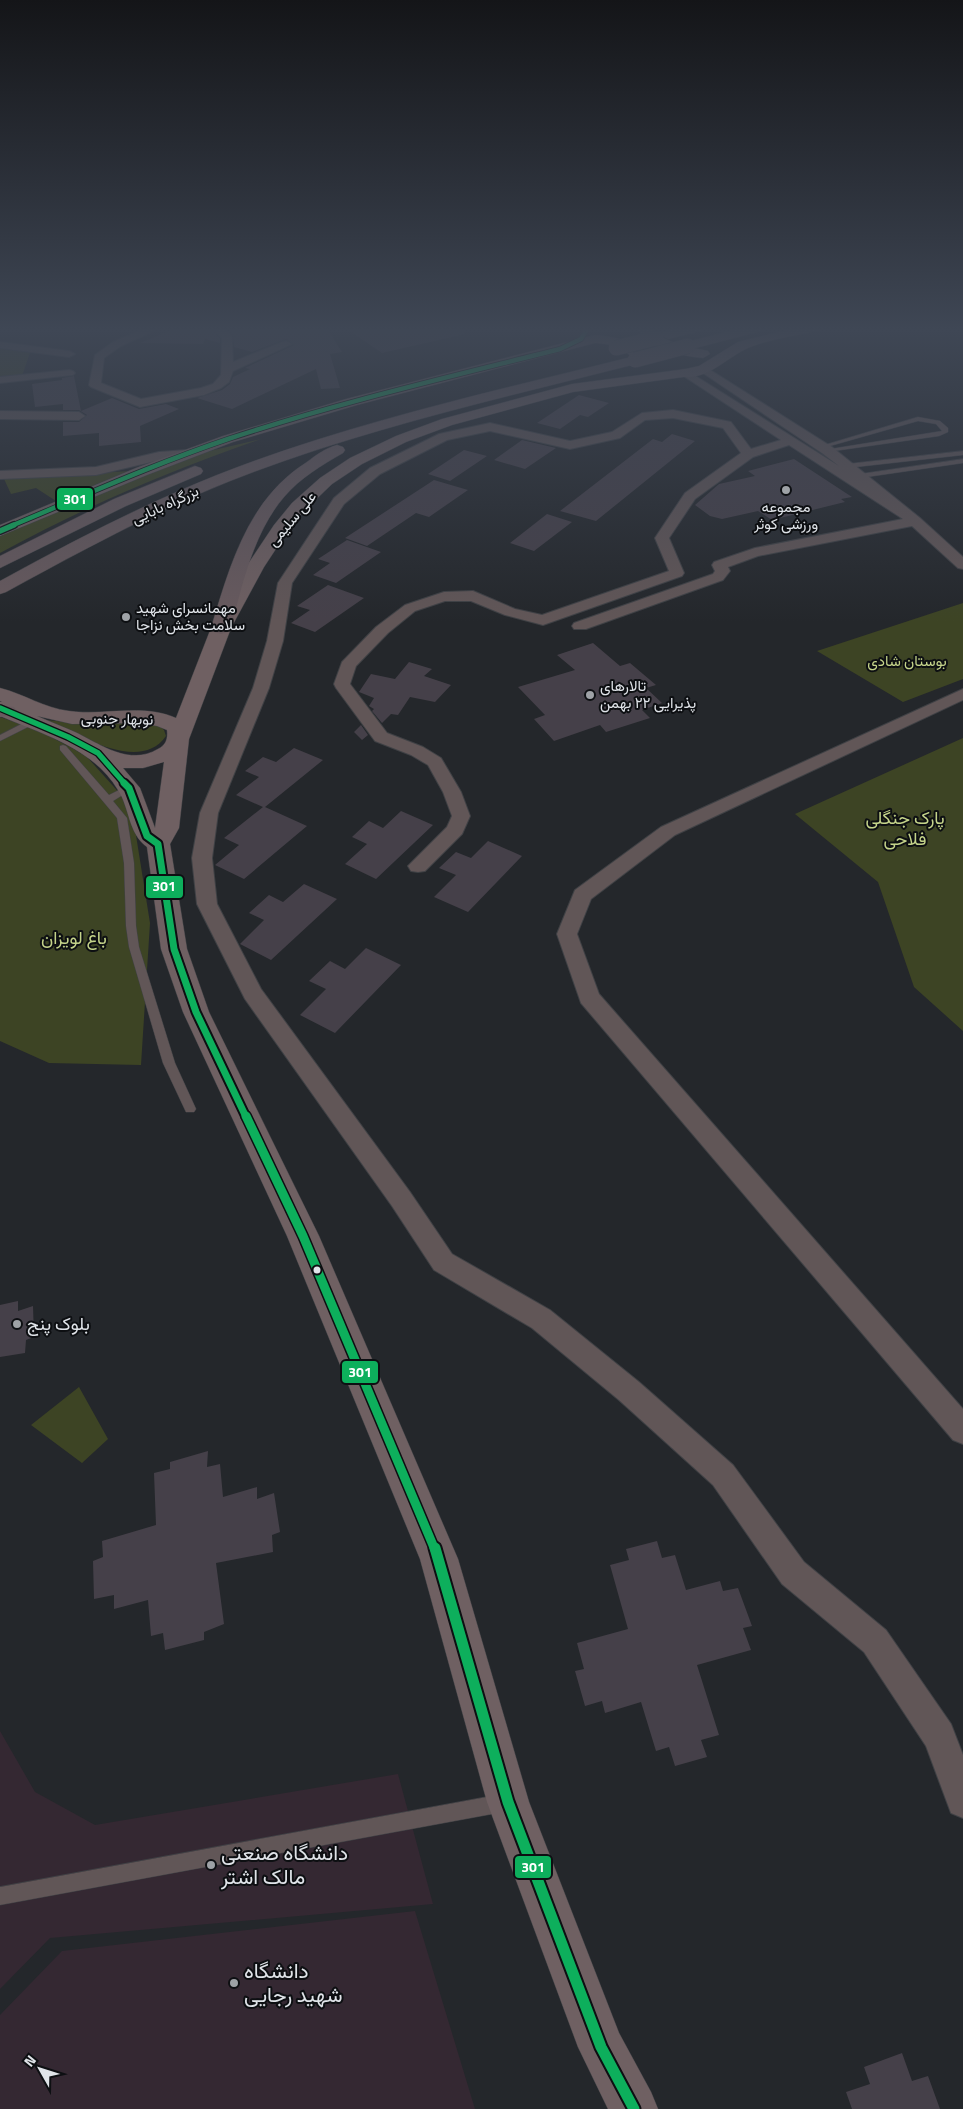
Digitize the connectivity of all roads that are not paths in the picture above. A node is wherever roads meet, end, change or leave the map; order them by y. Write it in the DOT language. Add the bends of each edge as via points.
graph roads {
  1 [pos="273,425"];
  2 [pos="387,425"];
  3 [pos="401,425"];
  4 [pos="438,425"];
  5 [pos="629,425"];
  6 [pos="727,425"];
  7 [pos="766,425"];
  8 [pos="789,425"];
  9 [pos="898,425"];
  10 [pos="942,425"];
  11 [pos="790,441"];
  12 [pos="824,449"];
  13 [pos="963,453"];
  14 [pos="187,454"];
  15 [pos="748,454"];
  16 [pos="963,461"];
  17 [pos="847,466"];
  18 [pos="205,467"];
  19 [pos="0,475"];
  20 [pos="860,476"];
  21 [pos="915,520"];
  22 [pos="0,531"];
  23 [pos="0,563"];
  24 [pos="963,564"];
  25 [pos="0,596"];
  26 [pos="580,626"];
  27 [pos="222,628"];
  28 [pos="963,694"];
  29 [pos="2,706"];
  30 [pos="31,722"];
  31 [pos="0,738"];
  32 [pos="178,739"];
  33 [pos="63,748"];
  34 [pos="98,753"];
  35 [pos="129,788"];
  36 [pos="108,800"];
  37 [pos="158,844"];
  38 [pos="418,866"];
  39 [pos="190,1108"];
  40 [pos="963,1430"];
  41 [pos="963,1801"];
  42 [pos="508,1802"];
  43 [pos="0,1895"];
  44 [pos="634,2109"];
  1 -- 14 [label="main road"];
  2 -- 25 [label="highway, بزرگراه بابایی" via="296,452 168,502 118,527"];
  3 -- 27 [label="highway" via="336,450 304,470 278,492 261,515 230,593"];
  4 -- 27 [label="main road, علی سلیمی" via="356,460 326,481 298,507 255,567"];
  5 -- 41 [label="street" via="616,435 570,444 490,427 443,437 375,471 339,501 285,583 275,641 261,688 209,813 202,858 207,904 253,993 443,1262 541,1319 629,1391 723,1475 793,1572 875,1641 939,1736"];
  6 -- 15 [label="street"];
  7 -- 11 [label="street"];
  8 -- 12 [label="street"];
  9 -- 12 [label="lane"];
  10 -- 12 [label="lane" via="945,432 939,434"];
  11 -- 15 [label="street"];
  11 -- 21 [label="street"];
  12 -- 17 [label="street"];
  13 -- 17 [label="lane"];
  14 -- 19 [label="street" via="159,456 96,471"];
  14 -- 22 [label="main road"];
  15 -- 38 [label="street" via="690,496 662,538 677,573 544,620 510,612 472,596 444,597 410,608 382,630 348,665 342,684 381,737 435,762 461,816 455,830"];
  16 -- 20 [label="lane"];
  17 -- 20 [label="street"];
  18 -- 23 [label="highway, بزرگراه بابایی" via="84,519"];
  20 -- 21 [label="street"];
  21 -- 24 [label="street"];
  21 -- 26 [label="street" via="755,552 719,565 722,572 718,577"];
  27 -- 32 [label="main road, علی سلیمی"];
  28 -- 40 [label="street" via="668,831 582,895 567,934 589,997"];
  29 -- 30 [label="main road, نوبهار جنوبی"];
  29 -- 32 [label="main road, نوبهار جنوبی" via="92,719 150,717 177,727"];
  30 -- 31 [label="lane"];
  30 -- 34 [label="main road, نوبهار جنوبی"];
  32 -- 34 [label="main road, نوبهار جنوبی" via="171,750 138,762 118,761"];
  32 -- 37 [label="main road, علی سلیمی" via="167,828"];
  33 -- 36 [label="lane"];
  34 -- 35 [label="main road"];
  35 -- 36 [label="lane"];
  35 -- 37 [label="main road" via="146,836"];
  36 -- 39 [label="lane" via="122,818 129,863 134,947 169,1063"];
  37 -- 42 [label="main road" via="174,949 196,1012 303,1236 438,1559"];
  42 -- 43 [label="lane"];
  42 -- 44 [label="main road" via="600,2047"];
}
